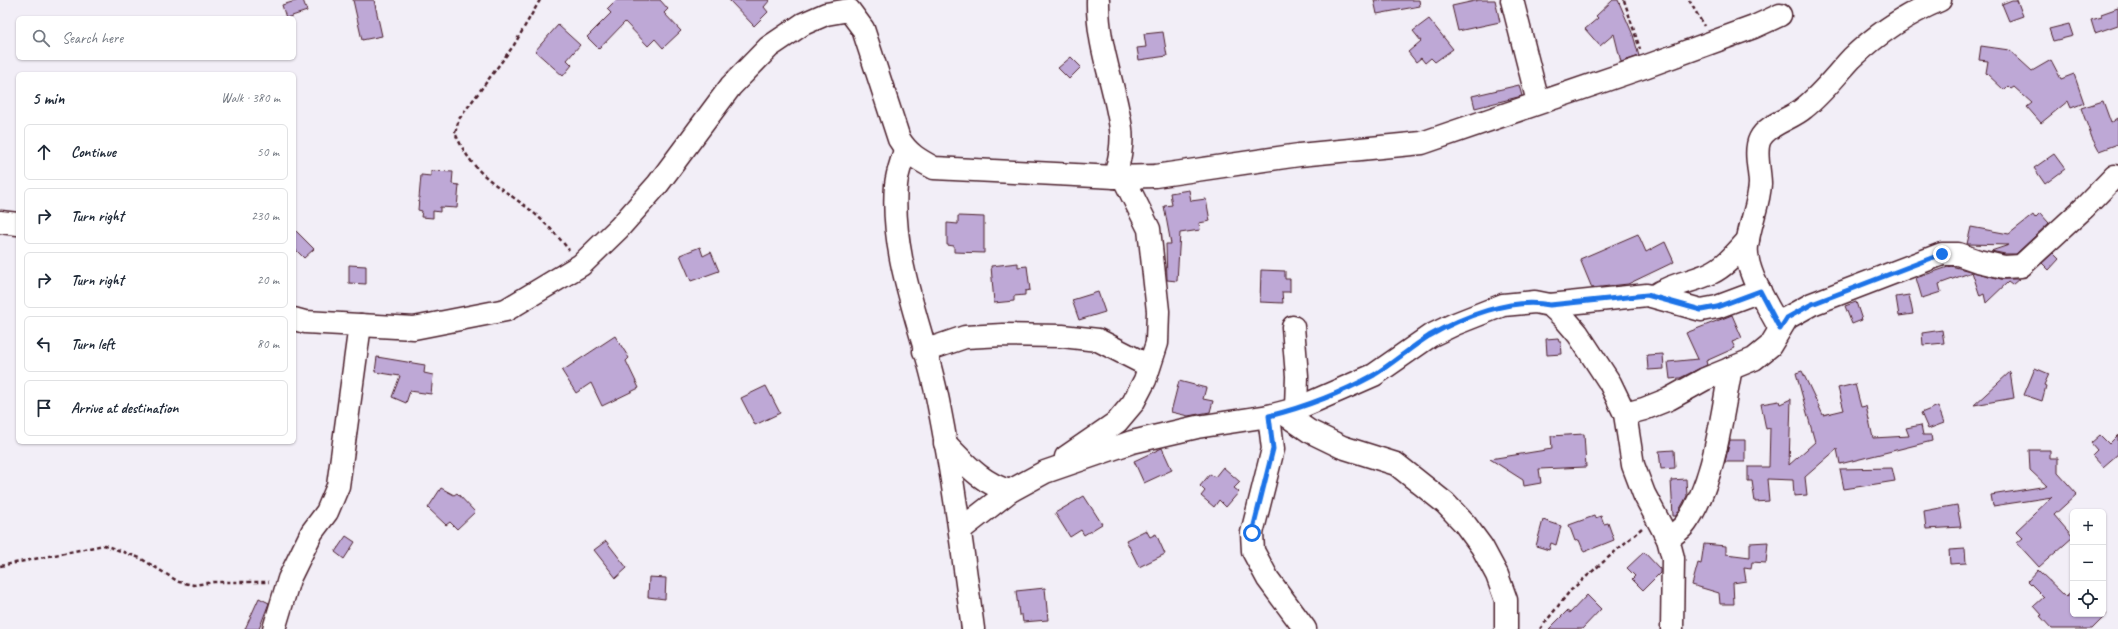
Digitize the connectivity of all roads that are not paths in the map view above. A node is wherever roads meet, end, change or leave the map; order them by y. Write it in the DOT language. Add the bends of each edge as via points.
graph roads {
  1 [pos="1098,0"];
  2 [pos="1512,0"];
  3 [pos="1940,0"];
  4 [pos="849,5"];
  5 [pos="1780,15"];
  6 [pos="1538,102"];
  7 [pos="905,150"];
  8 [pos="2115,176"];
  9 [pos="1119,177"];
  10 [pos="0,222"];
  11 [pos="16,224"];
  12 [pos="1748,240"];
  13 [pos="1760,291"];
  14 [pos="1654,296"];
  15 [pos="1550,305"];
  16 [pos="296,320"];
  17 [pos="360,325"];
  18 [pos="1293,327"];
  19 [pos="1780,329"];
  20 [pos="924,351"];
  21 [pos="1149,366"];
  22 [pos="1731,368"];
  23 [pos="1283,412"];
  24 [pos="1625,414"];
  25 [pos="945,444"];
  26 [pos="1045,472"];
  27 [pos="1010,491"];
  28 [pos="960,530"];
  29 [pos="1668,539"];
  30 [pos="274,629"];
  31 [pos="973,629"];
  32 [pos="1305,629"];
  33 [pos="1506,629"];
  34 [pos="1672,629"];
  1 -- 9 [label="street" via="1103,58 1121,129"];
  2 -- 6 [label="street"];
  3 -- 12 [label="street" via="1908,16 1867,45 1814,100 1763,134 1758,148 1760,185"];
  4 -- 7 [label="street" via="863,29 899,139"];
  4 -- 17 [label="street" via="802,24 769,48 731,86 658,184 619,228 581,265 506,310 414,328"];
  5 -- 6 [label="street" via="1647,66"];
  6 -- 9 [label="street" via="1422,143 1299,155 1155,176"];
  7 -- 9 [label="street" via="934,168"];
  7 -- 20 [label="street" via="896,184 896,218 901,255"];
  8 -- 19 [label="street" via="2021,266 2004,267 1958,254 1942,254 1812,304 1787,318"];
  9 -- 21 [label="street" via="1149,228 1158,311 1157,343"];
  10 -- 11 [label="street"];
  12 -- 13 [label="street" via="1746,247 1749,263"];
  12 -- 14 [label="street" via="1721,268 1691,281 1671,286"];
  13 -- 14 [label="street" via="1717,307 1701,310"];
  13 -- 19 [label="street"];
  14 -- 15 [label="street"];
  15 -- 23 [label="street" via="1535,302 1503,305 1455,324 1430,336 1374,375"];
  15 -- 24 [label="street" via="1578,334 1610,383"];
  16 -- 17 [label="street"];
  17 -- 30 [label="street" via="338,486 327,512 312,532 289,579"];
  18 -- 23 [label="street" via="1297,376"];
  19 -- 22 [label="street" via="1770,346 1754,360"];
  20 -- 21 [label="street" via="965,337 1062,336 1098,340"];
  20 -- 25 [label="street" via="938,400"];
  21 -- 26 [label="street" via="1133,403 1118,422"];
  22 -- 24 [label="street" via="1669,399"];
  22 -- 29 [label="street" via="1715,450 1704,488 1686,524"];
  23 -- 26 [label="street" via="1197,427 1132,442"];
  23 -- 32 [label="street" via="1252,533 1253,551 1268,579"];
  23 -- 33 [label="street" via="1309,431 1342,447 1396,464 1445,503 1482,547 1497,575 1506,600"];
  24 -- 29 [label="street" via="1634,465 1644,494"];
  25 -- 27 [label="street" via="982,479 996,488"];
  25 -- 28 [label="street"];
  26 -- 27 [label="street"];
  27 -- 28 [label="street"];
  28 -- 31 [label="street"];
  29 -- 34 [label="street" via="1673,558"];
}
